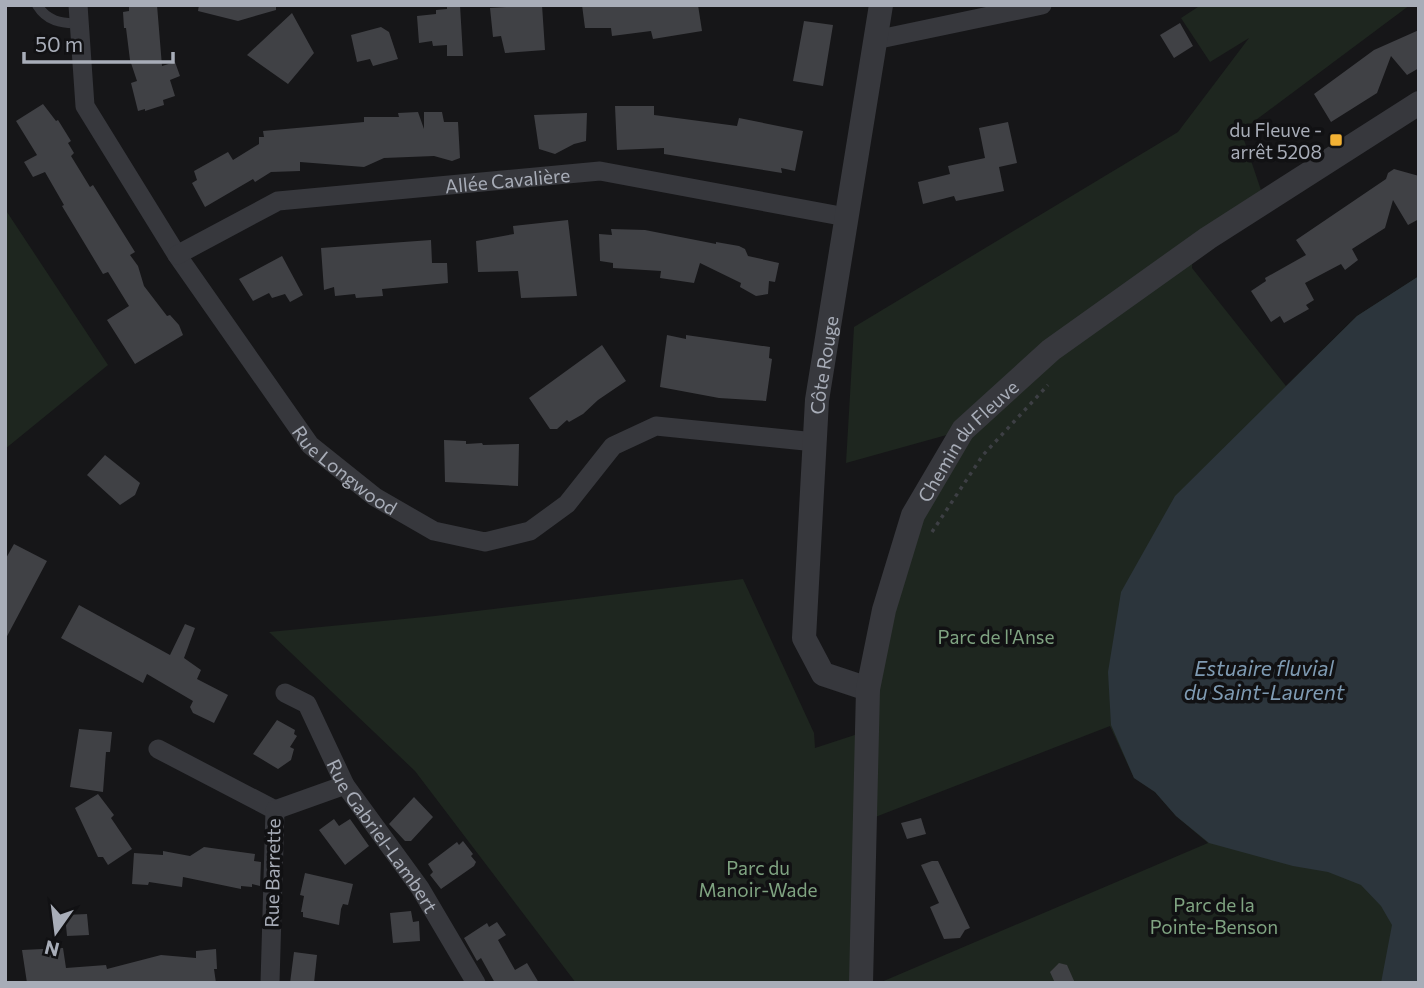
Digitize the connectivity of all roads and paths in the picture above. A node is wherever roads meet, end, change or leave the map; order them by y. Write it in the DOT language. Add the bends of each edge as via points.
graph roads {
  1 [pos="37,5"];
  2 [pos="881,5"];
  3 [pos="1042,5"];
  4 [pos="979,12"];
  5 [pos="78,14"];
  6 [pos="875,40"];
  7 [pos="1419,103"];
  8 [pos="846,217"];
  9 [pos="177,255"];
  10 [pos="1057,376"];
  11 [pos="815,442"];
  12 [pos="931,533"];
  13 [pos="869,689"];
  14 [pos="285,693"];
  15 [pos="158,749"];
  16 [pos="345,785"];
  17 [pos="275,810"];
  18 [pos="271,983"];
  19 [pos="476,983"];
  20 [pos="862,983"];
  1 -- 5 [label="lane, Rue Longwood" via="47,18 64,24"];
  2 -- 6 [label="street, Côte Rouge"];
  3 -- 4 [label="street"];
  4 -- 6 [label="street"];
  5 -- 9 [label="street, Rue Longwood" via="85,106"];
  6 -- 8 [label="street, Côte Rouge"];
  7 -- 13 [label="street, Chemin du Fleuve" via="1208,238 1062,342 963,430 913,514 884,610"];
  8 -- 9 [label="street, Allée Cavalière" via="600,171 278,201"];
  8 -- 11 [label="street, Côte Rouge" via="817,400"];
  9 -- 11 [label="street, Rue Longwood" via="310,445 375,497 434,531 485,542 530,531 567,504 613,446 656,426"];
  10 -- 12 [label="path" via="983,454"];
  11 -- 13 [label="street, Côte Rouge" via="804,638 823,674"];
  13 -- 20 [label="street, Chemin du Fleuve"];
  14 -- 16 [label="street, Rue Gabriel-Lambert" via="307,704"];
  15 -- 17 [label="street, Rue Barrette"];
  16 -- 17 [label="street"];
  16 -- 19 [label="street, Rue Gabriel-Lambert" via="419,888"];
  17 -- 18 [label="street, Rue Barrette"];
}
